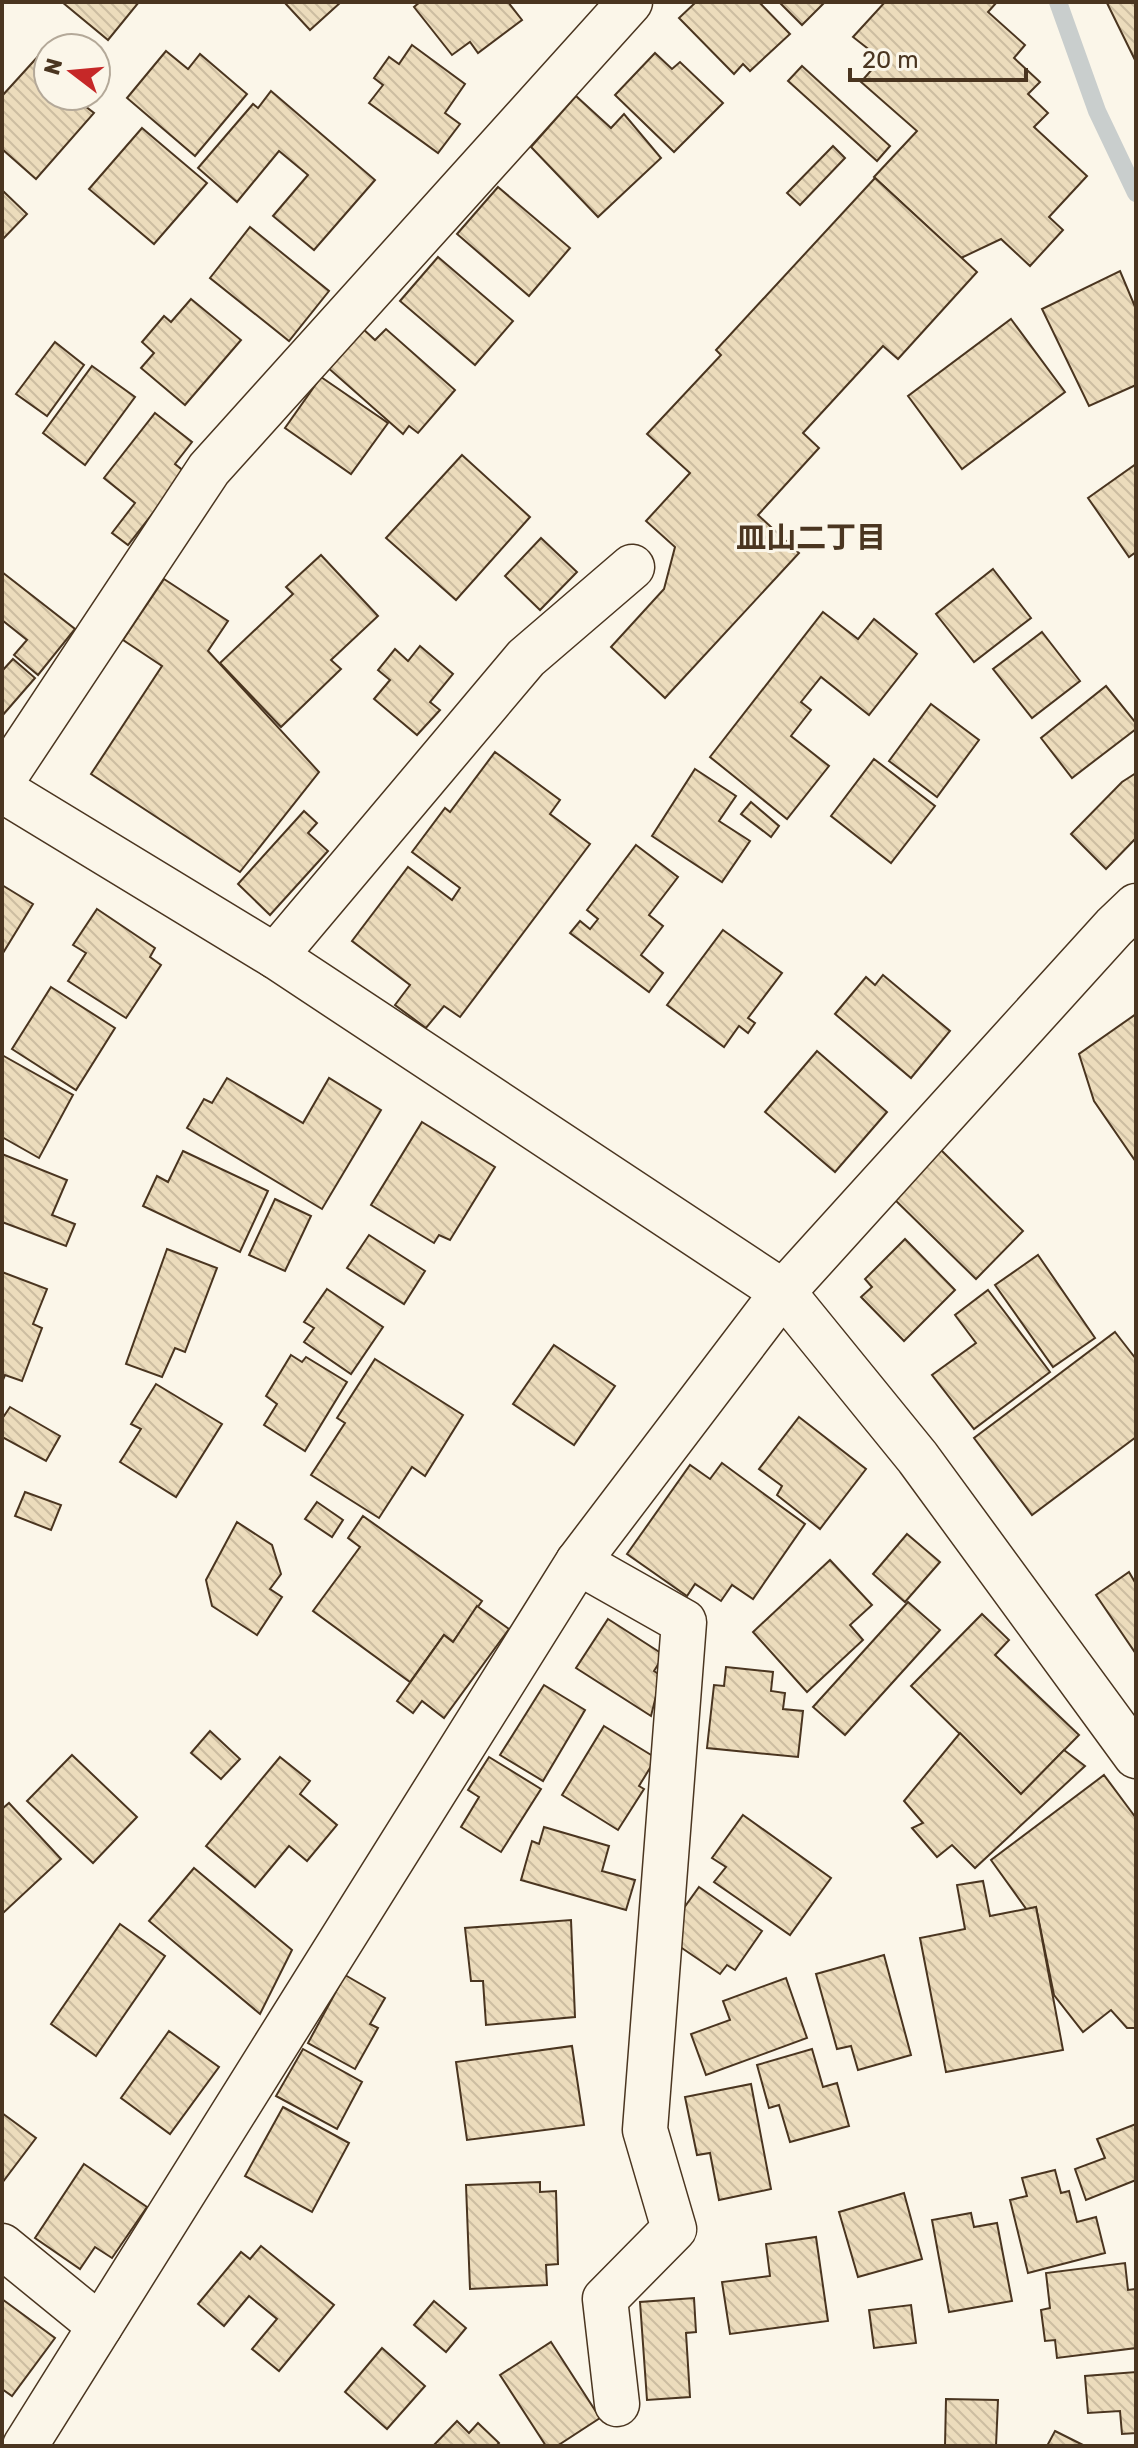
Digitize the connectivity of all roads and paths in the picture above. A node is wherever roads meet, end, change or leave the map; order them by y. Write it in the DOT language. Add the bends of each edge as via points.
graph roads {
  1 [pos="630,2"];
  2 [pos="632,567"];
  3 [pos="2,781"];
  4 [pos="2,790"];
  5 [pos="1136,906"];
  6 [pos="275,956"];
  7 [pos="783,1292"];
  8 [pos="578,1562"];
  9 [pos="1136,1756"];
  10 [pos="2,2246"];
  11 [pos="100,2326"];
  12 [pos="617,2404"];
  13 [pos="19,2433"];
  1 -- 3 [label="street" via="209,469"];
  2 -- 6 [label="street" via="526,658"];
  4 -- 6 [label="street"];
  5 -- 7 [label="street"];
  6 -- 7 [label="street"];
  7 -- 8 [label="street"];
  7 -- 9 [label="street" via="918,1458"];
  8 -- 11 [label="street"];
  8 -- 12 [label="street" via="684,1622 645,2130 674,2229 605,2299"];
  10 -- 11 [label="street"];
  11 -- 13 [label="street"];
}
